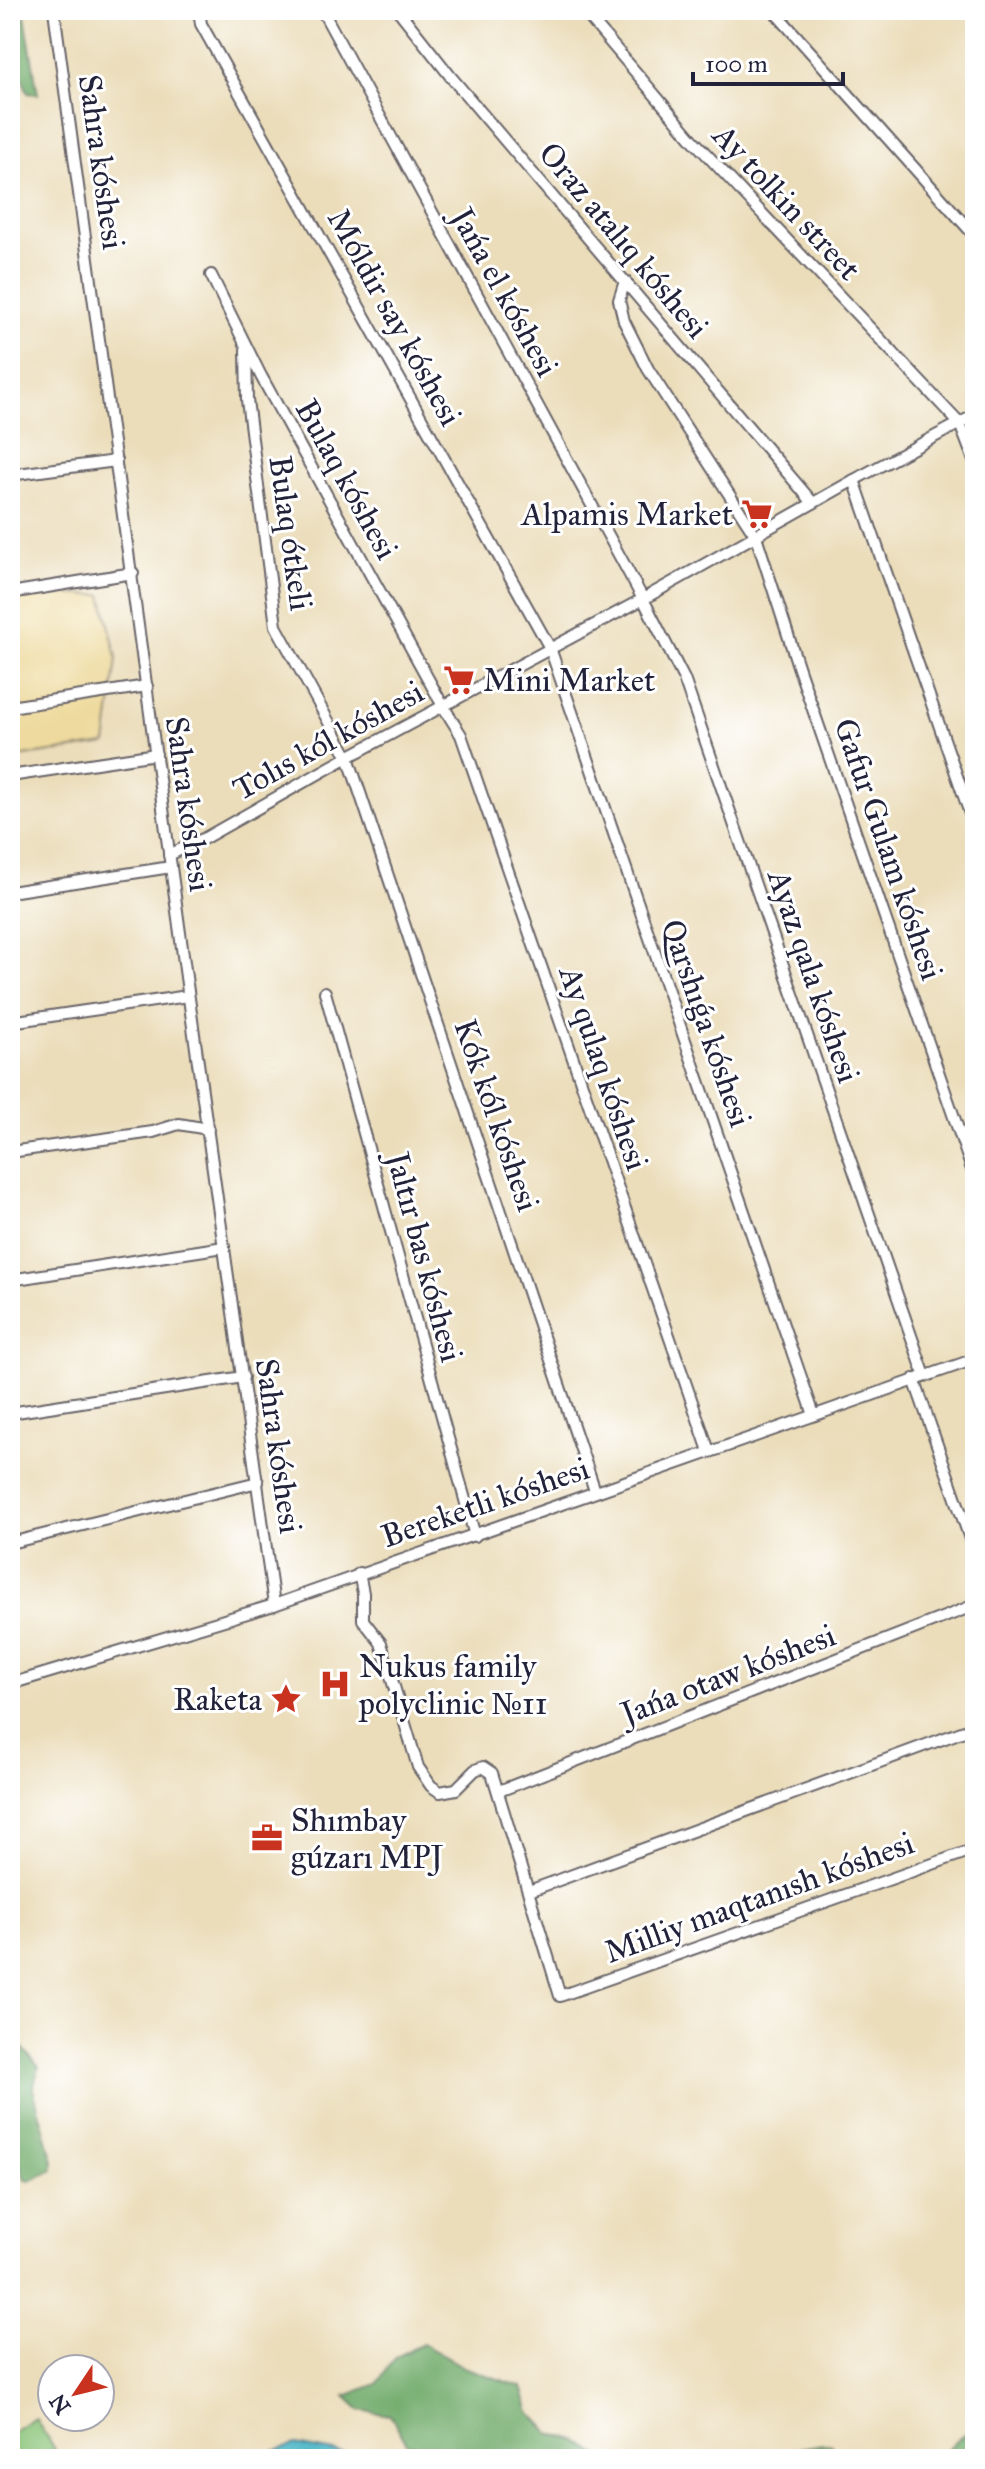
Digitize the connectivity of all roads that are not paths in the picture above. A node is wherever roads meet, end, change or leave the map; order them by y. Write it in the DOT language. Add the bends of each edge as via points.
graph roads {
  1 [pos="54,10"];
  2 [pos="199,10"];
  3 [pos="322,10"];
  4 [pos="398,10"];
  5 [pos="583,10"];
  6 [pos="773,10"];
  7 [pos="975,236"];
  8 [pos="211,275"];
  9 [pos="625,281"];
  10 [pos="246,346"];
  11 [pos="975,415"];
  12 [pos="960,424"];
  13 [pos="116,461"];
  14 [pos="975,463"];
  15 [pos="10,475"];
  16 [pos="854,480"];
  17 [pos="813,503"];
  18 [pos="756,536"];
  19 [pos="133,573"];
  20 [pos="10,593"];
  21 [pos="643,599"];
  22 [pos="550,648"];
  23 [pos="147,686"];
  24 [pos="443,706"];
  25 [pos="10,707"];
  26 [pos="156,754"];
  27 [pos="348,757"];
  28 [pos="10,776"];
  29 [pos="975,828"];
  30 [pos="170,861"];
  31 [pos="10,892"];
  32 [pos="325,992"];
  33 [pos="188,996"];
  34 [pos="10,1022"];
  35 [pos="208,1129"];
  36 [pos="10,1152"];
  37 [pos="975,1178"];
  38 [pos="224,1247"];
  39 [pos="10,1280"];
  40 [pos="975,1359"];
  41 [pos="243,1377"];
  42 [pos="920,1377"];
  43 [pos="10,1413"];
  44 [pos="814,1415"];
  45 [pos="709,1451"];
  46 [pos="258,1482"];
  47 [pos="595,1491"];
  48 [pos="475,1536"];
  49 [pos="10,1543"];
  50 [pos="975,1553"];
  51 [pos="359,1573"];
  52 [pos="274,1605"];
  53 [pos="975,1605"];
  54 [pos="10,1684"];
  55 [pos="975,1727"];
  56 [pos="499,1791"];
  57 [pos="975,1849"];
  58 [pos="529,1891"];
  1 -- 13 [label="street, Sahra kóshesi"];
  2 -- 22 [label="street, Móldir say kóshesi" via="201,24"];
  3 -- 21 [label="street, Jańa el kóshesi"];
  4 -- 9 [label="street, Oraz atalıq kóshesi"];
  5 -- 12 [label="street, Ay tolkin street" via="693,140"];
  6 -- 7 [label="street"];
  8 -- 10 [label="street, Bulaq kóshesi"];
  9 -- 17 [label="street, Oraz atalıq kóshesi"];
  9 -- 18 [label="street, Gafur Gulam kóshesi" via="619,300 648,369"];
  10 -- 24 [label="street, Bulaq kóshesi"];
  10 -- 27 [label="street, Bulaq ótkeli" via="247,400 276,626"];
  11 -- 12 [label="street, Tolıs kól kóshesi"];
  12 -- 14 [label="street"];
  12 -- 16 [label="street, Tolıs kól kóshesi"];
  13 -- 15 [label="street"];
  13 -- 19 [label="street, Sahra kóshesi"];
  16 -- 17 [label="street, Tolıs kól kóshesi"];
  16 -- 29 [label="street"];
  17 -- 18 [label="street, Tolıs kól kóshesi"];
  18 -- 21 [label="street, Tolıs kól kóshesi"];
  18 -- 37 [label="street, Gafur Gulam kóshesi"];
  19 -- 20 [label="street"];
  19 -- 23 [label="street, Sahra kóshesi"];
  21 -- 22 [label="street, Tolıs kól kóshesi"];
  21 -- 42 [label="street, Ayaz qala kóshesi" via="684,679"];
  22 -- 24 [label="street, Tolıs kól kóshesi"];
  22 -- 44 [label="street, Qarshıǵa kóshesi"];
  23 -- 25 [label="street"];
  23 -- 26 [label="street, Sahra kóshesi"];
  24 -- 27 [label="street, Tolıs kól kóshesi"];
  24 -- 45 [label="street, Ay qulaq kóshesi" via="461,735"];
  26 -- 28 [label="street"];
  26 -- 30 [label="street, Sahra kóshesi"];
  27 -- 30 [label="street, Tolıs kól kóshesi"];
  27 -- 47 [label="street, Kók kól kóshesi"];
  30 -- 31 [label="street, Tolıs kól kóshesi"];
  30 -- 33 [label="street, Sahra kóshesi"];
  32 -- 48 [label="street, Jaltır bas kóshesi"];
  33 -- 34 [label="street"];
  33 -- 35 [label="street, Sahra kóshesi"];
  35 -- 36 [label="street" via="179,1124"];
  35 -- 38 [label="street, Sahra kóshesi"];
  38 -- 39 [label="street"];
  38 -- 41 [label="street, Sahra kóshesi"];
  40 -- 42 [label="street, Bereketli kóshesi"];
  41 -- 43 [label="street"];
  41 -- 46 [label="street, Sahra kóshesi"];
  42 -- 44 [label="street, Bereketli kóshesi"];
  42 -- 50 [label="street, Ayaz qala kóshesi"];
  44 -- 45 [label="street, Bereketli kóshesi"];
  45 -- 47 [label="street, Bereketli kóshesi"];
  46 -- 49 [label="street"];
  46 -- 52 [label="street, Sahra kóshesi"];
  47 -- 48 [label="street, Bereketli kóshesi"];
  48 -- 51 [label="street, Bereketli kóshesi"];
  51 -- 52 [label="street, Bereketli kóshesi"];
  51 -- 56 [label="street" via="363,1620 381,1643 418,1767 440,1792 456,1789 483,1767 492,1773"];
  52 -- 54 [label="street, Bereketli kóshesi"];
  53 -- 56 [label="street, Jańa otaw kóshesi"];
  55 -- 58 [label="street"];
  56 -- 58 [label="street"];
  57 -- 58 [label="street, Milliy maqtanısh kóshesi" via="560,1996"];
}
